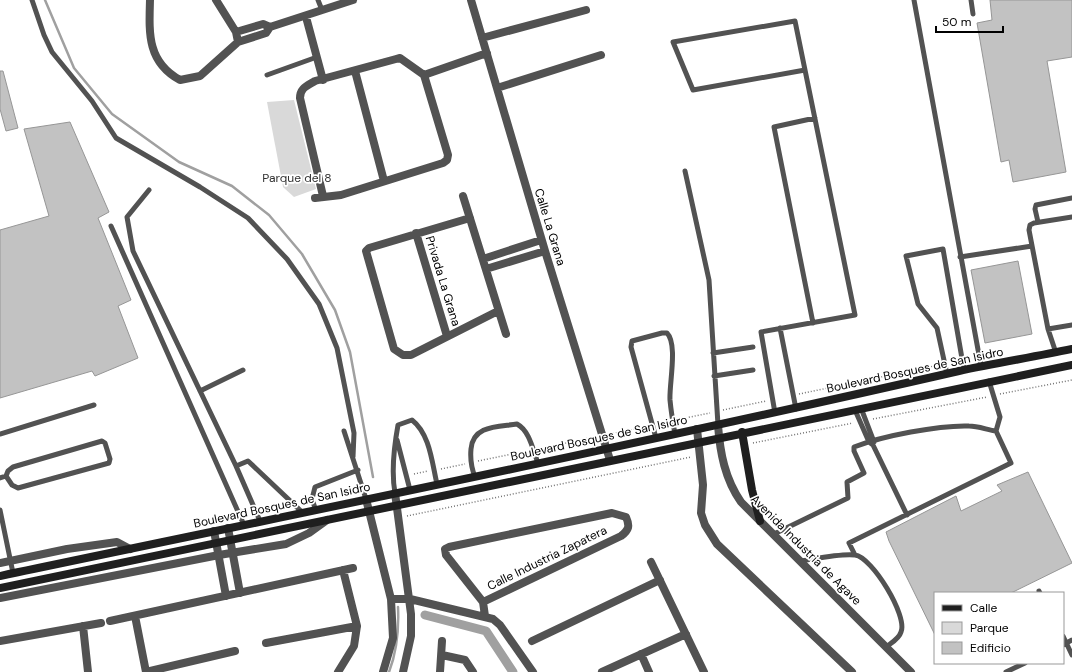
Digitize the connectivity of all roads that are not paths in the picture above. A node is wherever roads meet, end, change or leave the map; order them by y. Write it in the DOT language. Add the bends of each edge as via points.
graph roads {
  1 [pos="32,0"];
  2 [pos="150,0"];
  3 [pos="216,0"];
  4 [pos="318,0"];
  5 [pos="354,0"];
  6 [pos="471,0"];
  7 [pos="914,0"];
  8 [pos="971,0"];
  9 [pos="322,10"];
  10 [pos="586,10"];
  11 [pos="974,14"];
  12 [pos="306,17"];
  13 [pos="237,37"];
  14 [pos="482,38"];
  15 [pos="487,53"];
  16 [pos="601,55"];
  17 [pos="317,56"];
  18 [pos="805,70"];
  19 [pos="355,71"];
  20 [pos="267,75"];
  21 [pos="424,75"];
  22 [pos="323,80"];
  23 [pos="497,88"];
  24 [pos="815,118"];
  25 [pos="685,171"];
  26 [pos="384,182"];
  27 [pos="149,190"];
  28 [pos="463,196"];
  29 [pos="1072,198"];
  30 [pos="1072,217"];
  31 [pos="470,218"];
  32 [pos="1038,222"];
  33 [pos="111,226"];
  34 [pos="416,233"];
  35 [pos="541,240"];
  36 [pos="1032,246"];
  37 [pos="545,251"];
  38 [pos="960,257"];
  39 [pos="483,259"];
  40 [pos="486,269"];
  41 [pos="498,311"];
  42 [pos="813,322"];
  43 [pos="1072,325"];
  44 [pos="780,328"];
  45 [pos="1048,329"];
  46 [pos="506,334"];
  47 [pos="447,336"];
  48 [pos="753,347"];
  49 [pos="1072,349"];
  50 [pos="1056,352"];
  51 [pos="713,353"];
  52 [pos="1072,364"];
  53 [pos="981,366"];
  54 [pos="1058,367"];
  55 [pos="243,370"];
  56 [pos="753,370"];
  57 [pos="964,370"];
  58 [pos="947,374"];
  59 [pos="714,376"];
  60 [pos="988,381"];
  61 [pos="200,390"];
  62 [pos="94,405"];
  63 [pos="796,408"];
  64 [pos="858,409"];
  65 [pos="775,413"];
  66 [pos="718,425"];
  67 [pos="697,429"];
  68 [pos="344,431"];
  69 [pos="996,431"];
  70 [pos="742,432"];
  71 [pos="0,434"];
  72 [pos="675,434"];
  73 [pos="396,436"];
  74 [pos="719,437"];
  75 [pos="656,438"];
  76 [pos="699,442"];
  77 [pos="872,443"];
  78 [pos="606,448"];
  79 [pos="353,457"];
  80 [pos="610,460"];
  81 [pos="538,463"];
  82 [pos="236,466"];
  83 [pos="358,470"];
  84 [pos="6,476"];
  85 [pos="475,477"];
  86 [pos="0,478"];
  87 [pos="438,484"];
  88 [pos="410,490"];
  89 [pos="395,493"];
  90 [pos="366,499"];
  91 [pos="397,504"];
  92 [pos="369,509"];
  93 [pos="0,510"];
  94 [pos="316,511"];
  95 [pos="303,513"];
  96 [pos="907,515"];
  97 [pos="329,518"];
  98 [pos="260,521"];
  99 [pos="760,521"];
  100 [pos="244,525"];
  101 [pos="228,528"];
  102 [pos="214,531"];
  103 [pos="774,534"];
  104 [pos="230,539"];
  105 [pos="216,542"];
  106 [pos="130,549"];
  107 [pos="232,552"];
  108 [pos="219,555"];
  109 [pos="855,555"];
  110 [pos="11,561"];
  111 [pos="800,561"];
  112 [pos="651,562"];
  113 [pos="0,563"];
  114 [pos="353,568"];
  115 [pos="343,570"];
  116 [pos="13,573"];
  117 [pos="0,576"];
  118 [pos="660,580"];
  119 [pos="0,588"];
  120 [pos="240,593"];
  121 [pos="226,596"];
  122 [pos="0,598"];
  123 [pos="391,599"];
  124 [pos="410,599"];
  125 [pos="483,602"];
  126 [pos="135,616"];
  127 [pos="485,616"];
  128 [pos="110,621"];
  129 [pos="101,623"];
  130 [pos="83,626"];
  131 [pos="357,626"];
  132 [pos="686,634"];
  133 [pos="1072,640"];
  134 [pos="442,641"];
  135 [pos="532,641"];
  136 [pos="0,642"];
  137 [pos="266,643"];
  138 [pos="1065,644"];
  139 [pos="886,647"];
  140 [pos="235,651"];
  141 [pos="641,654"];
  142 [pos="442,655"];
  143 [pos="1072,655"];
  144 [pos="1023,664"];
  145 [pos="88,672"];
  146 [pos="146,672"];
  147 [pos="338,672"];
  148 [pos="384,672"];
  149 [pos="403,672"];
  150 [pos="440,672"];
  151 [pos="473,672"];
  152 [pos="533,672"];
  153 [pos="602,672"];
  154 [pos="649,672"];
  155 [pos="704,672"];
  156 [pos="852,672"];
  157 [pos="911,672"];
  158 [pos="1006,672"];
  1 -- 79 [label="lane" via="52,52 92,101 116,138 248,218 286,259 319,304 337,348 354,433"];
  2 -- 13 [label="street" via="150,39 164,68 180,80 200,76"];
  3 -- 13 [label="street"];
  4 -- 9 [label="lane"];
  5 -- 9 [label="street"];
  6 -- 14 [label="street, Calle La Grana"];
  7 -- 38 [label="lane"];
  8 -- 11 [label="lane"];
  9 -- 12 [label="street"];
  10 -- 14 [label="street"];
  12 -- 13 [label="street" via="270,27 266,33"];
  12 -- 17 [label="street"];
  14 -- 15 [label="street, Calle La Grana"];
  15 -- 21 [label="street"];
  15 -- 23 [label="street, Calle La Grana"];
  16 -- 23 [label="street"];
  17 -- 20 [label="lane"];
  17 -- 22 [label="street"];
  18 -- 18 [label="lane" via="795,21 673,42 692,90"];
  18 -- 24 [label="lane"];
  19 -- 21 [label="street" via="400,58"];
  19 -- 22 [label="street"];
  19 -- 26 [label="street"];
  21 -- 26 [label="street" via="448,155 447,160"];
  22 -- 26 [label="street" via="303,88 300,92 319,197 341,195"];
  23 -- 35 [label="street, Calle La Grana"];
  24 -- 42 [label="lane" via="774,127"];
  24 -- 42 [label="lane" via="855,315"];
  25 -- 51 [label="lane" via="709,280"];
  27 -- 61 [label="lane" via="127,217 133,251"];
  28 -- 31 [label="street"];
  29 -- 32 [label="lane" via="1036,205"];
  30 -- 32 [label="lane"];
  31 -- 34 [label="street"];
  31 -- 39 [label="street"];
  32 -- 36 [label="lane" via="1030,225"];
  33 -- 100 [label="lane"];
  34 -- 47 [label="street, Privada La Grana"];
  34 -- 47 [label="street" via="366,251 394,349 403,355 411,354"];
  35 -- 37 [label="street, Calle La Grana"];
  35 -- 39 [label="street"];
  36 -- 38 [label="lane"];
  36 -- 45 [label="lane"];
  37 -- 40 [label="street"];
  37 -- 78 [label="street, Calle La Grana"];
  38 -- 53 [label="lane"];
  39 -- 40 [label="street"];
  40 -- 41 [label="street"];
  41 -- 46 [label="street"];
  41 -- 47 [label="street"];
  42 -- 44 [label="lane"];
  43 -- 45 [label="lane"];
  44 -- 63 [label="lane"];
  44 -- 65 [label="lane" via="761,332"];
  45 -- 50 [label="lane"];
  48 -- 51 [label="lane"];
  49 -- 50 [label="main road, Boulevard Bosques de San Isidro"];
  50 -- 53 [label="main road, Boulevard Bosques de San Isidro"];
  50 -- 54 [label="main road"];
  51 -- 59 [label="lane"];
  52 -- 54 [label="main road, Boulevard Bosques de San Isidro"];
  53 -- 57 [label="main road, Boulevard Bosques de San Isidro"];
  54 -- 60 [label="main road, Boulevard Bosques de San Isidro"];
  55 -- 61 [label="lane"];
  56 -- 59 [label="lane"];
  57 -- 58 [label="main road, Boulevard Bosques de San Isidro"];
  57 -- 58 [label="lane" via="943,249 906,256 918,304 937,328"];
  58 -- 63 [label="main road, Boulevard Bosques de San Isidro"];
  59 -- 66 [label="lane"];
  60 -- 64 [label="main road, Boulevard Bosques de San Isidro"];
  60 -- 69 [label="lane" via="1000,417"];
  61 -- 82 [label="lane"];
  62 -- 71 [label="lane"];
  63 -- 65 [label="main road, Boulevard Bosques de San Isidro"];
  64 -- 70 [label="main road, Boulevard Bosques de San Isidro"];
  64 -- 77 [label="lane"];
  65 -- 66 [label="main road, Boulevard Bosques de San Isidro"];
  66 -- 67 [label="main road, Boulevard Bosques de San Isidro"];
  66 -- 74 [label="street, Avenida Industria de Agave"];
  67 -- 72 [label="main road, Boulevard Bosques de San Isidro"];
  67 -- 76 [label="street"];
  68 -- 79 [label="lane"];
  69 -- 77 [label="lane" via="971,426 943,427"];
  69 -- 96 [label="lane" via="1011,463"];
  70 -- 74 [label="main road, Boulevard Bosques de San Isidro"];
  70 -- 99 [label="main road"];
  72 -- 75 [label="main road, Boulevard Bosques de San Isidro"];
  72 -- 75 [label="lane" via="670,399 671,340 667,333 662,333 631,343"];
  73 -- 87 [label="lane" via="398,425 402,422 412,420 419,425 427,441"];
  73 -- 88 [label="lane"];
  73 -- 89 [label="lane" via="393,480"];
  74 -- 76 [label="main road, Boulevard Bosques de San Isidro"];
  74 -- 99 [label="street, Avenida Industria de Agave" via="727,476 733,490"];
  75 -- 78 [label="main road, Boulevard Bosques de San Isidro"];
  76 -- 80 [label="main road, Boulevard Bosques de San Isidro"];
  76 -- 156 [label="street" via="703,485 701,513 710,535"];
  77 -- 96 [label="lane"];
  77 -- 103 [label="lane" via="854,447 864,473 847,482 848,498"];
  78 -- 80 [label="street, Calle La Grana"];
  78 -- 81 [label="main road, Boulevard Bosques de San Isidro"];
  79 -- 83 [label="lane"];
  80 -- 91 [label="main road, Boulevard Bosques de San Isidro"];
  81 -- 85 [label="main road, Boulevard Bosques de San Isidro"];
  81 -- 85 [label="lane" via="527,434 517,424 489,428 474,437 470,463"];
  82 -- 95 [label="lane" via="248,461"];
  82 -- 98 [label="lane"];
  83 -- 90 [label="lane"];
  83 -- 94 [label="lane" via="315,487 312,499"];
  84 -- 84 [label="lane" via="12,467 102,441 110,459 109,464 18,488 12,485"];
  84 -- 86 [label="lane"];
  85 -- 87 [label="main road, Boulevard Bosques de San Isidro"];
  87 -- 88 [label="main road, Boulevard Bosques de San Isidro"];
  88 -- 89 [label="main road, Boulevard Bosques de San Isidro"];
  89 -- 90 [label="main road, Boulevard Bosques de San Isidro"];
  89 -- 91 [label="street"];
  90 -- 92 [label="street"];
  90 -- 94 [label="main road, Boulevard Bosques de San Isidro"];
  91 -- 92 [label="main road, Boulevard Bosques de San Isidro"];
  91 -- 124 [label="street"];
  92 -- 97 [label="main road, Boulevard Bosques de San Isidro"];
  92 -- 123 [label="street"];
  93 -- 110 [label="lane"];
  94 -- 95 [label="main road, Boulevard Bosques de San Isidro"];
  95 -- 98 [label="main road, Boulevard Bosques de San Isidro"];
  96 -- 109 [label="lane" via="849,543"];
  97 -- 104 [label="main road, Boulevard Bosques de San Isidro"];
  97 -- 107 [label="street, Boulevard Bosques de San Isidro" via="309,533 286,544"];
  98 -- 100 [label="main road, Boulevard Bosques de San Isidro"];
  99 -- 103 [label="street, Avenida Industria de Agave"];
  100 -- 101 [label="main road, Boulevard Bosques de San Isidro"];
  101 -- 102 [label="main road, Boulevard Bosques de San Isidro"];
  101 -- 104 [label="street"];
  102 -- 105 [label="street"];
  102 -- 106 [label="main road, Boulevard Bosques de San Isidro"];
  103 -- 111 [label="street, Avenida Industria de Agave"];
  104 -- 105 [label="main road, Boulevard Bosques de San Isidro"];
  104 -- 107 [label="street"];
  105 -- 108 [label="street"];
  105 -- 119 [label="main road, Boulevard Bosques de San Isidro"];
  106 -- 110 [label="street" via="117,542"];
  106 -- 116 [label="main road, Boulevard Bosques de San Isidro"];
  107 -- 108 [label="street, Boulevard Bosques de San Isidro"];
  107 -- 120 [label="street"];
  108 -- 121 [label="street"];
  108 -- 122 [label="street, Boulevard Bosques de San Isidro"];
  109 -- 111 [label="lane"];
  109 -- 139 [label="lane" via="865,559 875,570 902,621 901,632"];
  110 -- 113 [label="street"];
  110 -- 116 [label="lane"];
  111 -- 139 [label="street, Avenida Industria de Agave"];
  112 -- 118 [label="street"];
  114 -- 115 [label="street"];
  115 -- 120 [label="street"];
  115 -- 131 [label="street"];
  116 -- 117 [label="main road, Boulevard Bosques de San Isidro"];
  118 -- 132 [label="street"];
  118 -- 135 [label="street"];
  120 -- 121 [label="street"];
  121 -- 126 [label="street"];
  123 -- 124 [label="street"];
  123 -- 148 [label="street" via="393,638"];
  124 -- 127 [label="street"];
  124 -- 149 [label="street" via="411,636"];
  125 -- 125 [label="street, Calle Industria Zapatera" via="446,555 445,549 449,546 612,513 626,517 630,524 628,532 621,536"];
  125 -- 127 [label="street"];
  126 -- 128 [label="street"];
  126 -- 146 [label="street"];
  127 -- 152 [label="street" via="500,625"];
  129 -- 130 [label="street"];
  130 -- 136 [label="street"];
  130 -- 145 [label="street"];
  131 -- 137 [label="street"];
  131 -- 147 [label="street" via="354,646"];
  132 -- 141 [label="street"];
  132 -- 155 [label="street"];
  133 -- 138 [label="lane"];
  134 -- 142 [label="street"];
  138 -- 143 [label="lane"];
  139 -- 157 [label="street, Avenida Industria de Agave"];
  140 -- 146 [label="street"];
  141 -- 153 [label="street"];
  141 -- 154 [label="street"];
  142 -- 150 [label="street"];
  142 -- 151 [label="street" via="465,660"];
  144 -- 158 [label="lane"];
}
